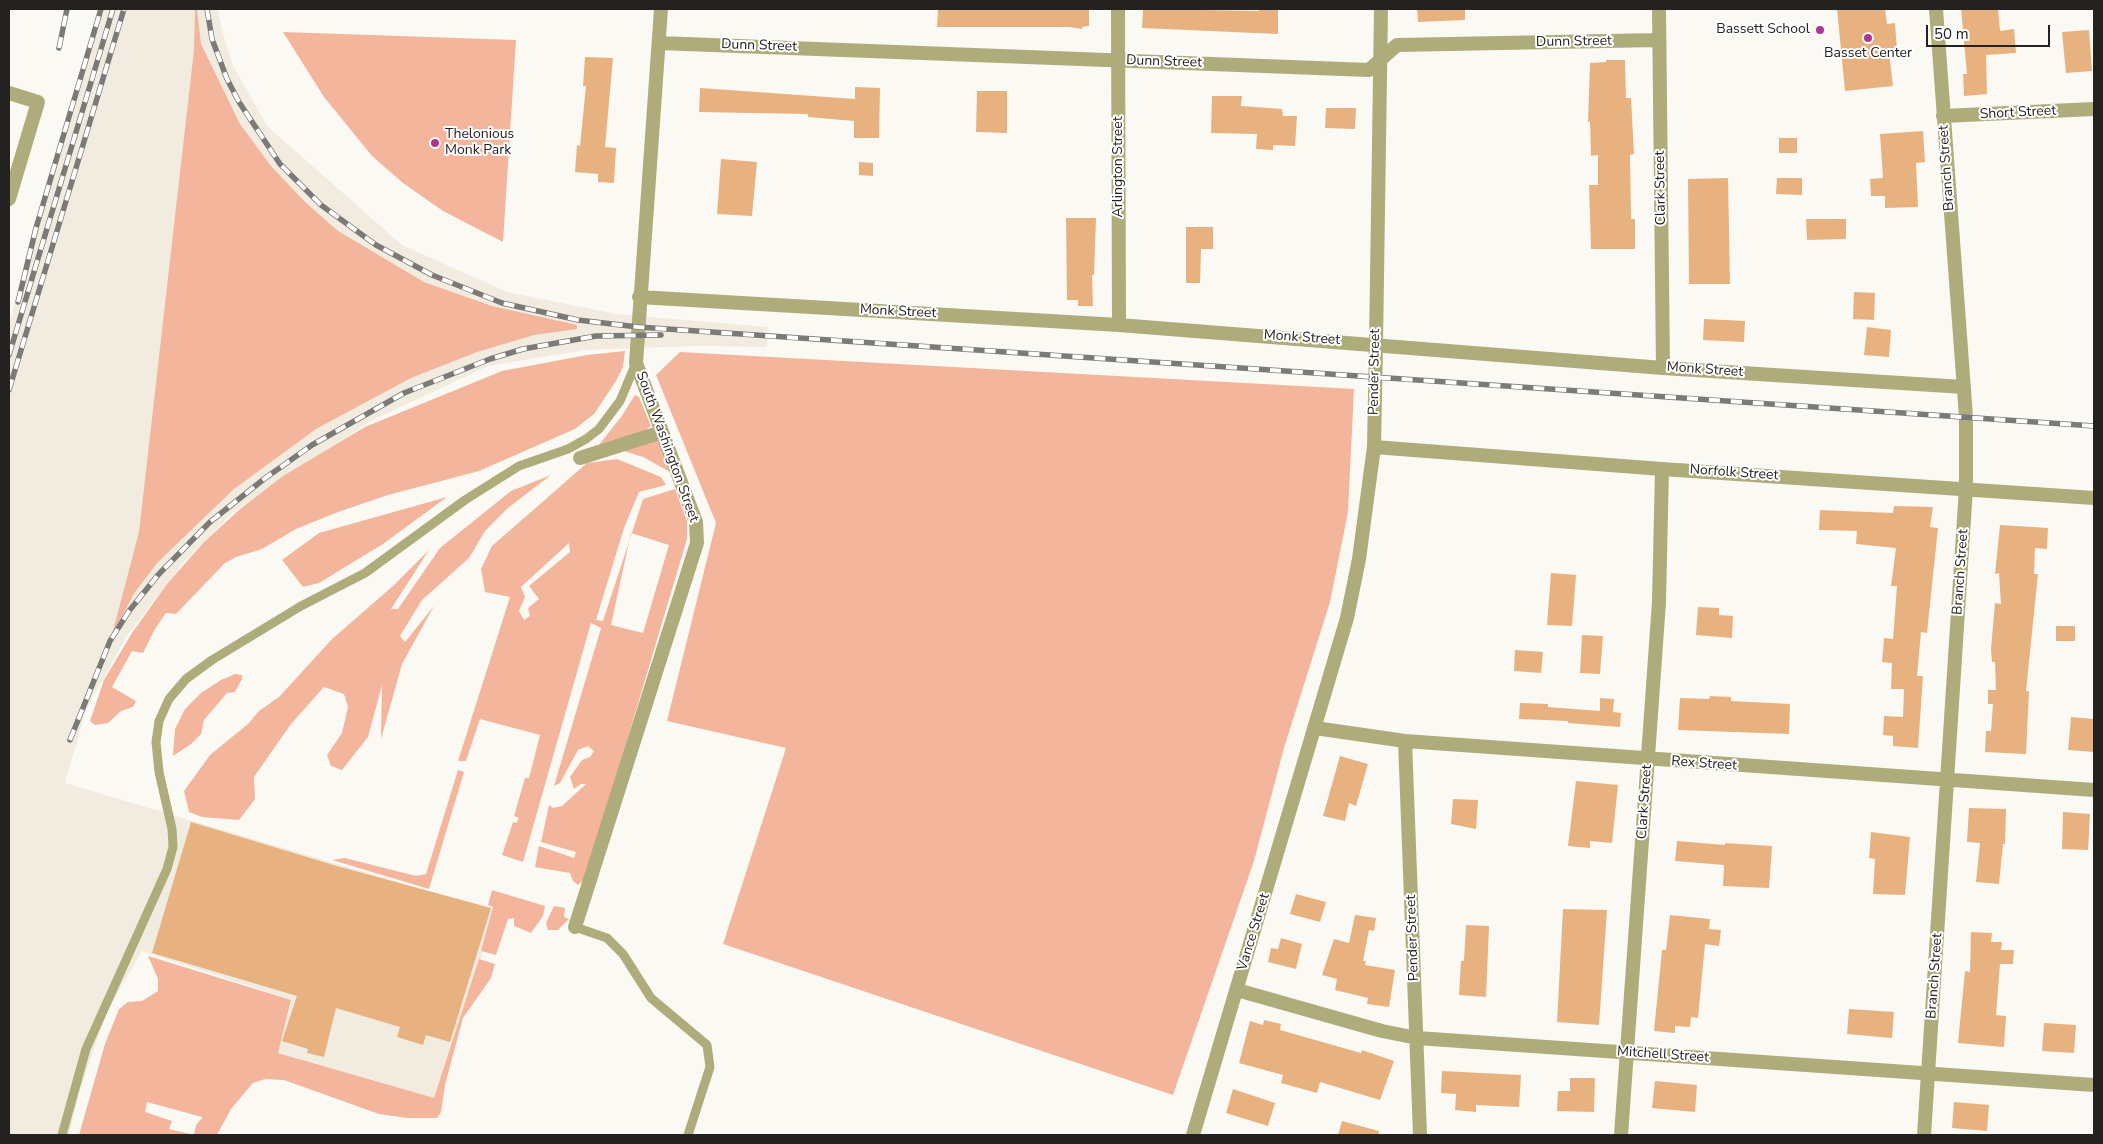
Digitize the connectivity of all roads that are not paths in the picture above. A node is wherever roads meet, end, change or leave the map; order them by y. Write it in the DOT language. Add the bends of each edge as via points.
graph roads {
  1 [pos="662,9"];
  2 [pos="1118,9"];
  3 [pos="1381,9"];
  4 [pos="1658,9"];
  5 [pos="1936,9"];
  6 [pos="1659,40"];
  7 [pos="659,42"];
  8 [pos="1118,60"];
  9 [pos="1381,60"];
  10 [pos="9,93"];
  11 [pos="2094,109"];
  12 [pos="1943,116"];
  13 [pos="9,198"];
  14 [pos="639,297"];
  15 [pos="1119,325"];
  16 [pos="1376,344"];
  17 [pos="636,363"];
  18 [pos="1663,368"];
  19 [pos="1964,387"];
  20 [pos="662,432"];
  21 [pos="1374,447"];
  22 [pos="580,458"];
  23 [pos="1662,469"];
  24 [pos="1966,488"];
  25 [pos="2094,498"];
  26 [pos="1315,728"];
  27 [pos="1405,741"];
  28 [pos="1648,760"];
  29 [pos="1948,780"];
  30 [pos="2094,790"];
  31 [pos="575,927"];
  32 [pos="1237,990"];
  33 [pos="1417,1038"];
  34 [pos="1626,1052"];
  35 [pos="1928,1073"];
  36 [pos="2094,1085"];
  37 [pos="62,1135"];
  38 [pos="688,1135"];
  39 [pos="1193,1135"];
  40 [pos="1420,1135"];
  41 [pos="1622,1135"];
  42 [pos="1924,1135"];
  1 -- 7 [label="street, South Washington Street"];
  2 -- 8 [label="street, Arlington Street"];
  3 -- 9 [label="street, Pender Street"];
  4 -- 6 [label="street, Clark Street"];
  5 -- 12 [label="street, Branch Street"];
  6 -- 9 [label="street, Dunn Street" via="1397,45"];
  6 -- 18 [label="street, Clark Street"];
  7 -- 8 [label="street, Dunn Street"];
  7 -- 14 [label="street, South Washington Street"];
  8 -- 9 [label="street, Dunn Street" via="1369,70"];
  8 -- 15 [label="street, Arlington Street"];
  9 -- 16 [label="street, Pender Street"];
  10 -- 13 [label="street" via="38,102"];
  11 -- 12 [label="street, Short Street"];
  12 -- 19 [label="street, Branch Street"];
  14 -- 15 [label="street, Monk Street"];
  14 -- 17 [label="street, South Washington Street"];
  15 -- 16 [label="street, Monk Street"];
  16 -- 18 [label="street, Monk Street"];
  16 -- 21 [label="street, Pender Street"];
  17 -- 20 [label="street, South Washington Street"];
  17 -- 37 [label="lane" via="620,401 599,429 586,439 519,466 465,500 366,573 301,606 212,660 186,679 169,699 159,721 156,742 173,847 167,869 86,1049"];
  18 -- 19 [label="street, Monk Street"];
  19 -- 24 [label="street, Branch Street"];
  20 -- 22 [label="street"];
  20 -- 31 [label="street, South Washington Street" via="696,522 697,543"];
  21 -- 23 [label="street, Norfolk Street"];
  21 -- 26 [label="street, Pender Street" via="1356,576"];
  23 -- 24 [label="street, Norfolk Street"];
  23 -- 28 [label="street, Clark Street" via="1661,557"];
  24 -- 25 [label="street, Norfolk Street"];
  24 -- 29 [label="street, Branch Street"];
  26 -- 27 [label="street, Rex Street"];
  26 -- 32 [label="street, Vance Street"];
  27 -- 28 [label="street, Rex Street"];
  27 -- 33 [label="street, Pender Street"];
  28 -- 29 [label="street, Rex Street"];
  28 -- 34 [label="street, Clark Street"];
  29 -- 30 [label="street, Rex Street"];
  29 -- 35 [label="street, Branch Street"];
  31 -- 38 [label="lane" via="607,938 623,954 651,998 707,1045 710,1067"];
  32 -- 33 [label="street, Mitchell Street"];
  32 -- 39 [label="street, Vance Street"];
  33 -- 34 [label="street, Mitchell Street"];
  33 -- 40 [label="street, Pender Street"];
  34 -- 35 [label="street, Mitchell Street"];
  34 -- 41 [label="street, Clark Street"];
  35 -- 36 [label="street, Mitchell Street"];
  35 -- 42 [label="street, Branch Street"];
}
